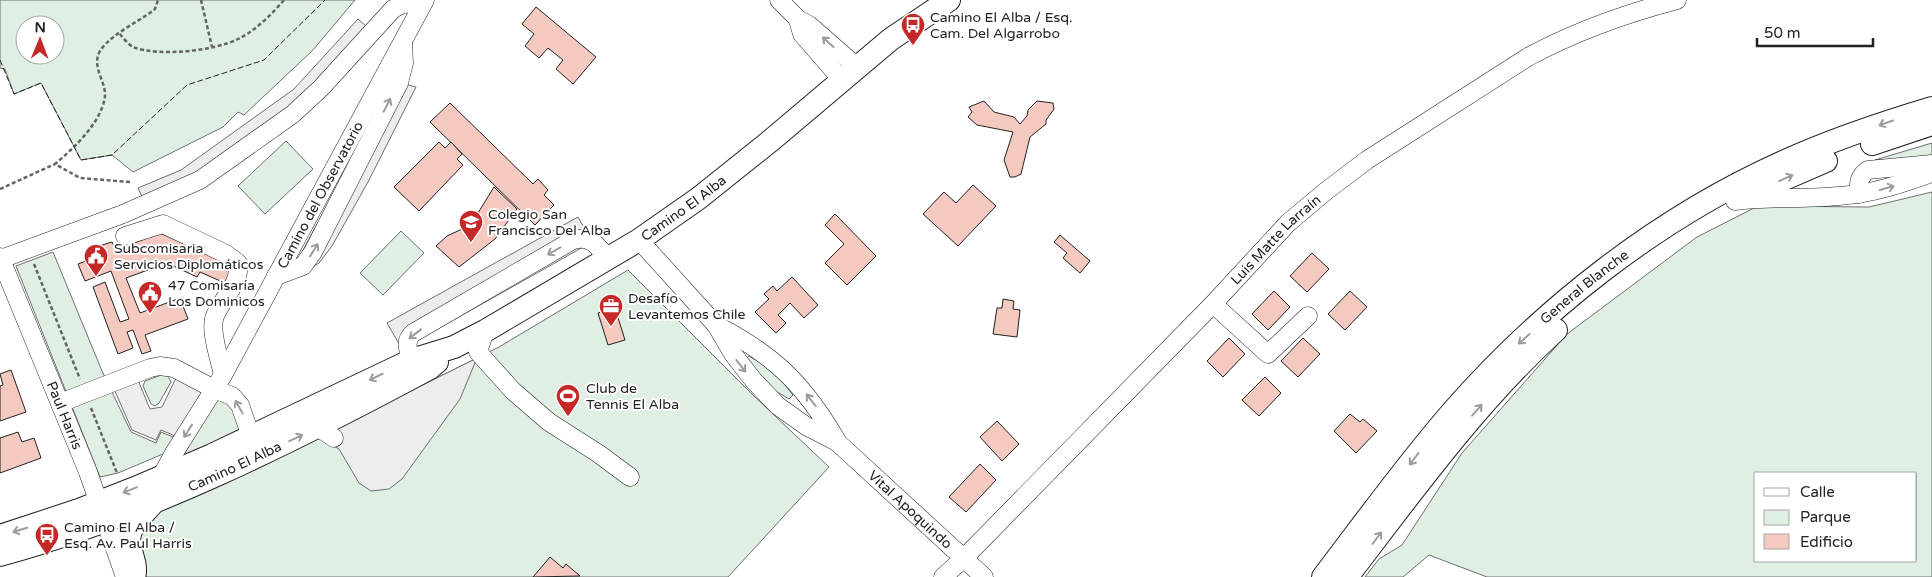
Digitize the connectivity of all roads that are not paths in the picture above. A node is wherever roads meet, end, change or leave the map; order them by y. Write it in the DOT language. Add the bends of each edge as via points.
graph roads {
  1 [pos="779,0"];
  2 [pos="930,0"];
  3 [pos="949,0"];
  4 [pos="1677,0"];
  5 [pos="424,1"];
  6 [pos="891,39"];
  7 [pos="850,74"];
  8 [pos="1932,108"];
  9 [pos="1932,124"];
  10 [pos="1932,164"];
  11 [pos="1932,173"];
  12 [pos="1859,194"];
  13 [pos="1735,201"];
  14 [pos="125,236"];
  15 [pos="639,240"];
  16 [pos="0,258"];
  17 [pos="608,260"];
  18 [pos="1213,304"];
  19 [pos="1308,316"];
  20 [pos="716,324"];
  21 [pos="482,342"];
  22 [pos="454,347"];
  23 [pos="412,360"];
  24 [pos="219,382"];
  25 [pos="60,403"];
  26 [pos="250,437"];
  27 [pos="837,442"];
  28 [pos="220,473"];
  29 [pos="161,477"];
  30 [pos="630,477"];
  31 [pos="156,500"];
  32 [pos="102,511"];
  33 [pos="0,536"];
  34 [pos="0,556"];
  35 [pos="964,558"];
  36 [pos="125,577"];
  37 [pos="134,577"];
  38 [pos="943,577"];
  39 [pos="984,577"];
  40 [pos="1323,577"];
  41 [pos="1348,577"];
  1 -- 7 [label="street" via="798,19 802,34"];
  2 -- 6 [label="main road, Camino El Alba"];
  3 -- 6 [label="main road, Camino El Alba"];
  4 -- 18 [label="street, Luis Matte Larraín" via="1602,22 1552,44 1367,160 1288,223"];
  5 -- 16 [label="street" via="393,9 293,114 200,180 123,214"];
  5 -- 24 [label="street, Camino del Observatorio"];
  6 -- 7 [label="main road, Camino El Alba"];
  7 -- 15 [label="main road, Camino El Alba" via="698,198"];
  8 -- 40 [label="main road, General Blanche, one-way" via="1837,140 1750,178 1659,232 1594,278 1514,347 1452,411"];
  13 -- 9 [label="main road, General Blanche, one-way" via="1851,150"];
  10 -- 12 [label="street" via="1868,170 1861,174"];
  12 -- 11 [label="street, one-way"];
  12 -- 13 [label="street"];
  41 -- 13 [label="main road, General Blanche, one-way" via="1463,428 1522,362 1623,274"];
  14 -- 24 [label="street" via="162,224 226,254 238,263 240,273 214,318"];
  15 -- 17 [label="main road, Camino El Alba"];
  15 -- 20 [label="street, Vital Apoquindo"];
  16 -- 25 [label="street, Paul Harris"];
  17 -- 21 [label="main road, Camino El Alba"];
  17 -- 23 [label="street, one-way" via="596,243 588,238 573,240 413,333 407,345"];
  18 -- 19 [label="street" via="1268,354"];
  18 -- 35 [label="street, Luis Matte Larraín"];
  27 -- 20 [label="street, Vital Apoquindo, one-way" via="799,384 746,340"];
  20 -- 27 [label="street, Vital Apoquindo, one-way" via="754,382 778,406"];
  21 -- 22 [label="main road, Camino El Alba"];
  21 -- 30 [label="street" via="513,391 549,422"];
  22 -- 23 [label="main road, Camino El Alba"];
  28 -- 22 [label="main road, Camino El Alba, one-way" via="326,433 430,368"];
  23 -- 26 [label="main road, Camino El Alba, one-way"];
  24 -- 25 [label="street" via="160,366"];
  26 -- 24 [label="street, one-way" via="240,405"];
  24 -- 29 [label="street, Camino del Observatorio, one-way"];
  25 -- 32 [label="street, Paul Harris"];
  26 -- 28 [label="street" via="250,446 228,462"];
  26 -- 29 [label="main road, Camino El Alba"];
  27 -- 35 [label="street, Vital Apoquindo"];
  28 -- 31 [label="main road, Camino El Alba"];
  29 -- 32 [label="main road, Camino El Alba, one-way"];
  31 -- 32 [label="main road, Camino El Alba"];
  31 -- 37 [label="main road" via="131,529 128,540 134,561"];
  32 -- 33 [label="main road, Camino El Alba, one-way"];
  32 -- 34 [label="main road, Camino El Alba" via="34,546"];
  32 -- 36 [label="street, Paul Harris"];
  35 -- 38 [label="street, Luis Matte Larraín"];
  35 -- 39 [label="street, Vital Apoquindo"];
}
